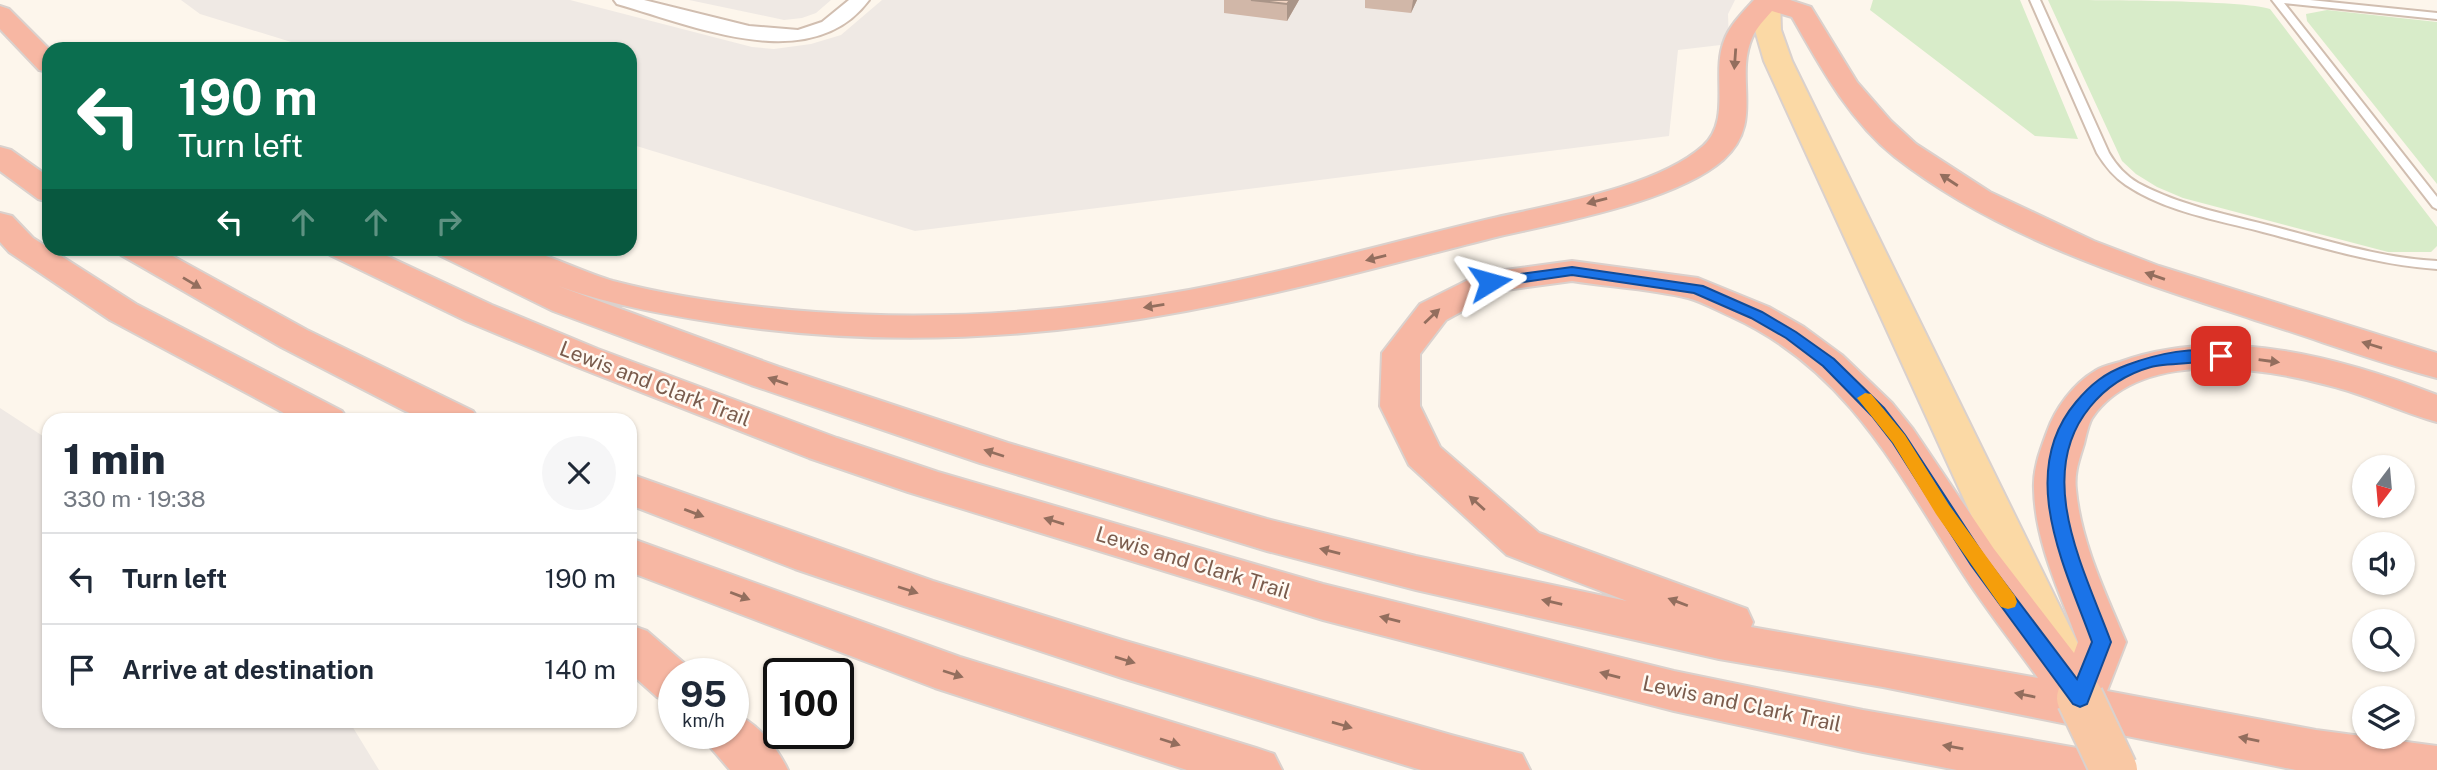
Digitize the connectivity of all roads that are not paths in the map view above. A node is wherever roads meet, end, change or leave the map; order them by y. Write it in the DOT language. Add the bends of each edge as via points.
graph roads {
  1 [pos="623,0"];
  2 [pos="860,0"];
  3 [pos="1767,0"];
  4 [pos="2035,0"];
  5 [pos="2277,0"];
  6 [pos="2284,0"];
  7 [pos="2307,1"];
  8 [pos="2437,16"];
  9 [pos="4,19"];
  10 [pos="42,43"];
  11 [pos="42,57"];
  12 [pos="0,156"];
  13 [pos="42,187"];
  14 [pos="2437,205"];
  15 [pos="0,223"];
  16 [pos="147,256"];
  17 [pos="359,256"];
  18 [pos="468,256"];
  19 [pos="509,256"];
  20 [pos="2437,265"];
  21 [pos="2437,366"];
  22 [pos="240,376"];
  23 [pos="2437,409"];
  24 [pos="290,413"];
  25 [pos="314,413"];
  26 [pos="443,413"];
  27 [pos="637,492"];
  28 [pos="637,557"];
  29 [pos="1996,562"];
  30 [pos="637,650"];
  31 [pos="1883,668"];
  32 [pos="658,669"];
  33 [pos="2080,698"];
  34 [pos="743,749"];
  35 [pos="2437,749"];
  36 [pos="2316,751"];
  37 [pos="2437,768"];
  38 [pos="762,770"];
  39 [pos="1256,770"];
  40 [pos="1504,770"];
  41 [pos="2077,770"];
  42 [pos="2114,770"];
  1 -- 2 [label="street" via="749,32 789,37 826,27"];
  3 -- 19 [label="highway, one-way" via="1737,41 1735,108 1728,130 1717,150 1699,165 1619,196 1185,301 1112,313 977,325 794,321 719,312 606,289"];
  21 -- 3 [label="highway, one-way" via="2147,273 2070,243 1979,199 1905,150 1881,127 1845,86 1802,12"];
  3 -- 29 [label="main road" via="1768,30 1778,61"];
  4 -- 20 [label="lane" via="2103,153 2113,169 2131,183 2205,213 2384,259"];
  5 -- 14 [label="lane"];
  6 -- 7 [label="lane"];
  7 -- 8 [label="lane"];
  9 -- 10 [label="highway"];
  9 -- 11 [label="highway"];
  12 -- 13 [label="highway"];
  15 -- 22 [label="highway" via="21,245 123,312"];
  16 -- 26 [label="highway, one-way" via="288,337"];
  41 -- 17 [label="highway, Lewis and Clark Trail, one-way" via="1674,691 1323,602 823,448 585,357"];
  31 -- 18 [label="highway, one-way" via="1719,640 1416,573 1205,517 740,368 566,303"];
  22 -- 24 [label="highway"];
  22 -- 25 [label="highway"];
  33 -- 23 [label="highway, one-way" via="2102,642 2064,535 2055,469 2069,421 2098,386 2149,362 2181,357 2261,360 2342,375"];
  27 -- 40 [label="highway, one-way" via="811,557 1108,655"];
  28 -- 39 [label="highway, one-way" via="951,674"];
  31 -- 29 [label="highway, one-way" via="1733,623 1523,544 1423,455 1400,406 1401,353 1433,312 1490,282 1572,271 1698,289 1756,315 1829,363 1899,439"];
  29 -- 33 [label="main road"];
  30 -- 32 [label="highway"];
  36 -- 31 [label="highway, one-way"];
  33 -- 42 [label="highway, bridge"];
  34 -- 38 [label="highway"];
  35 -- 36 [label="highway" via="2364,742"];
  36 -- 37 [label="highway"];
}
